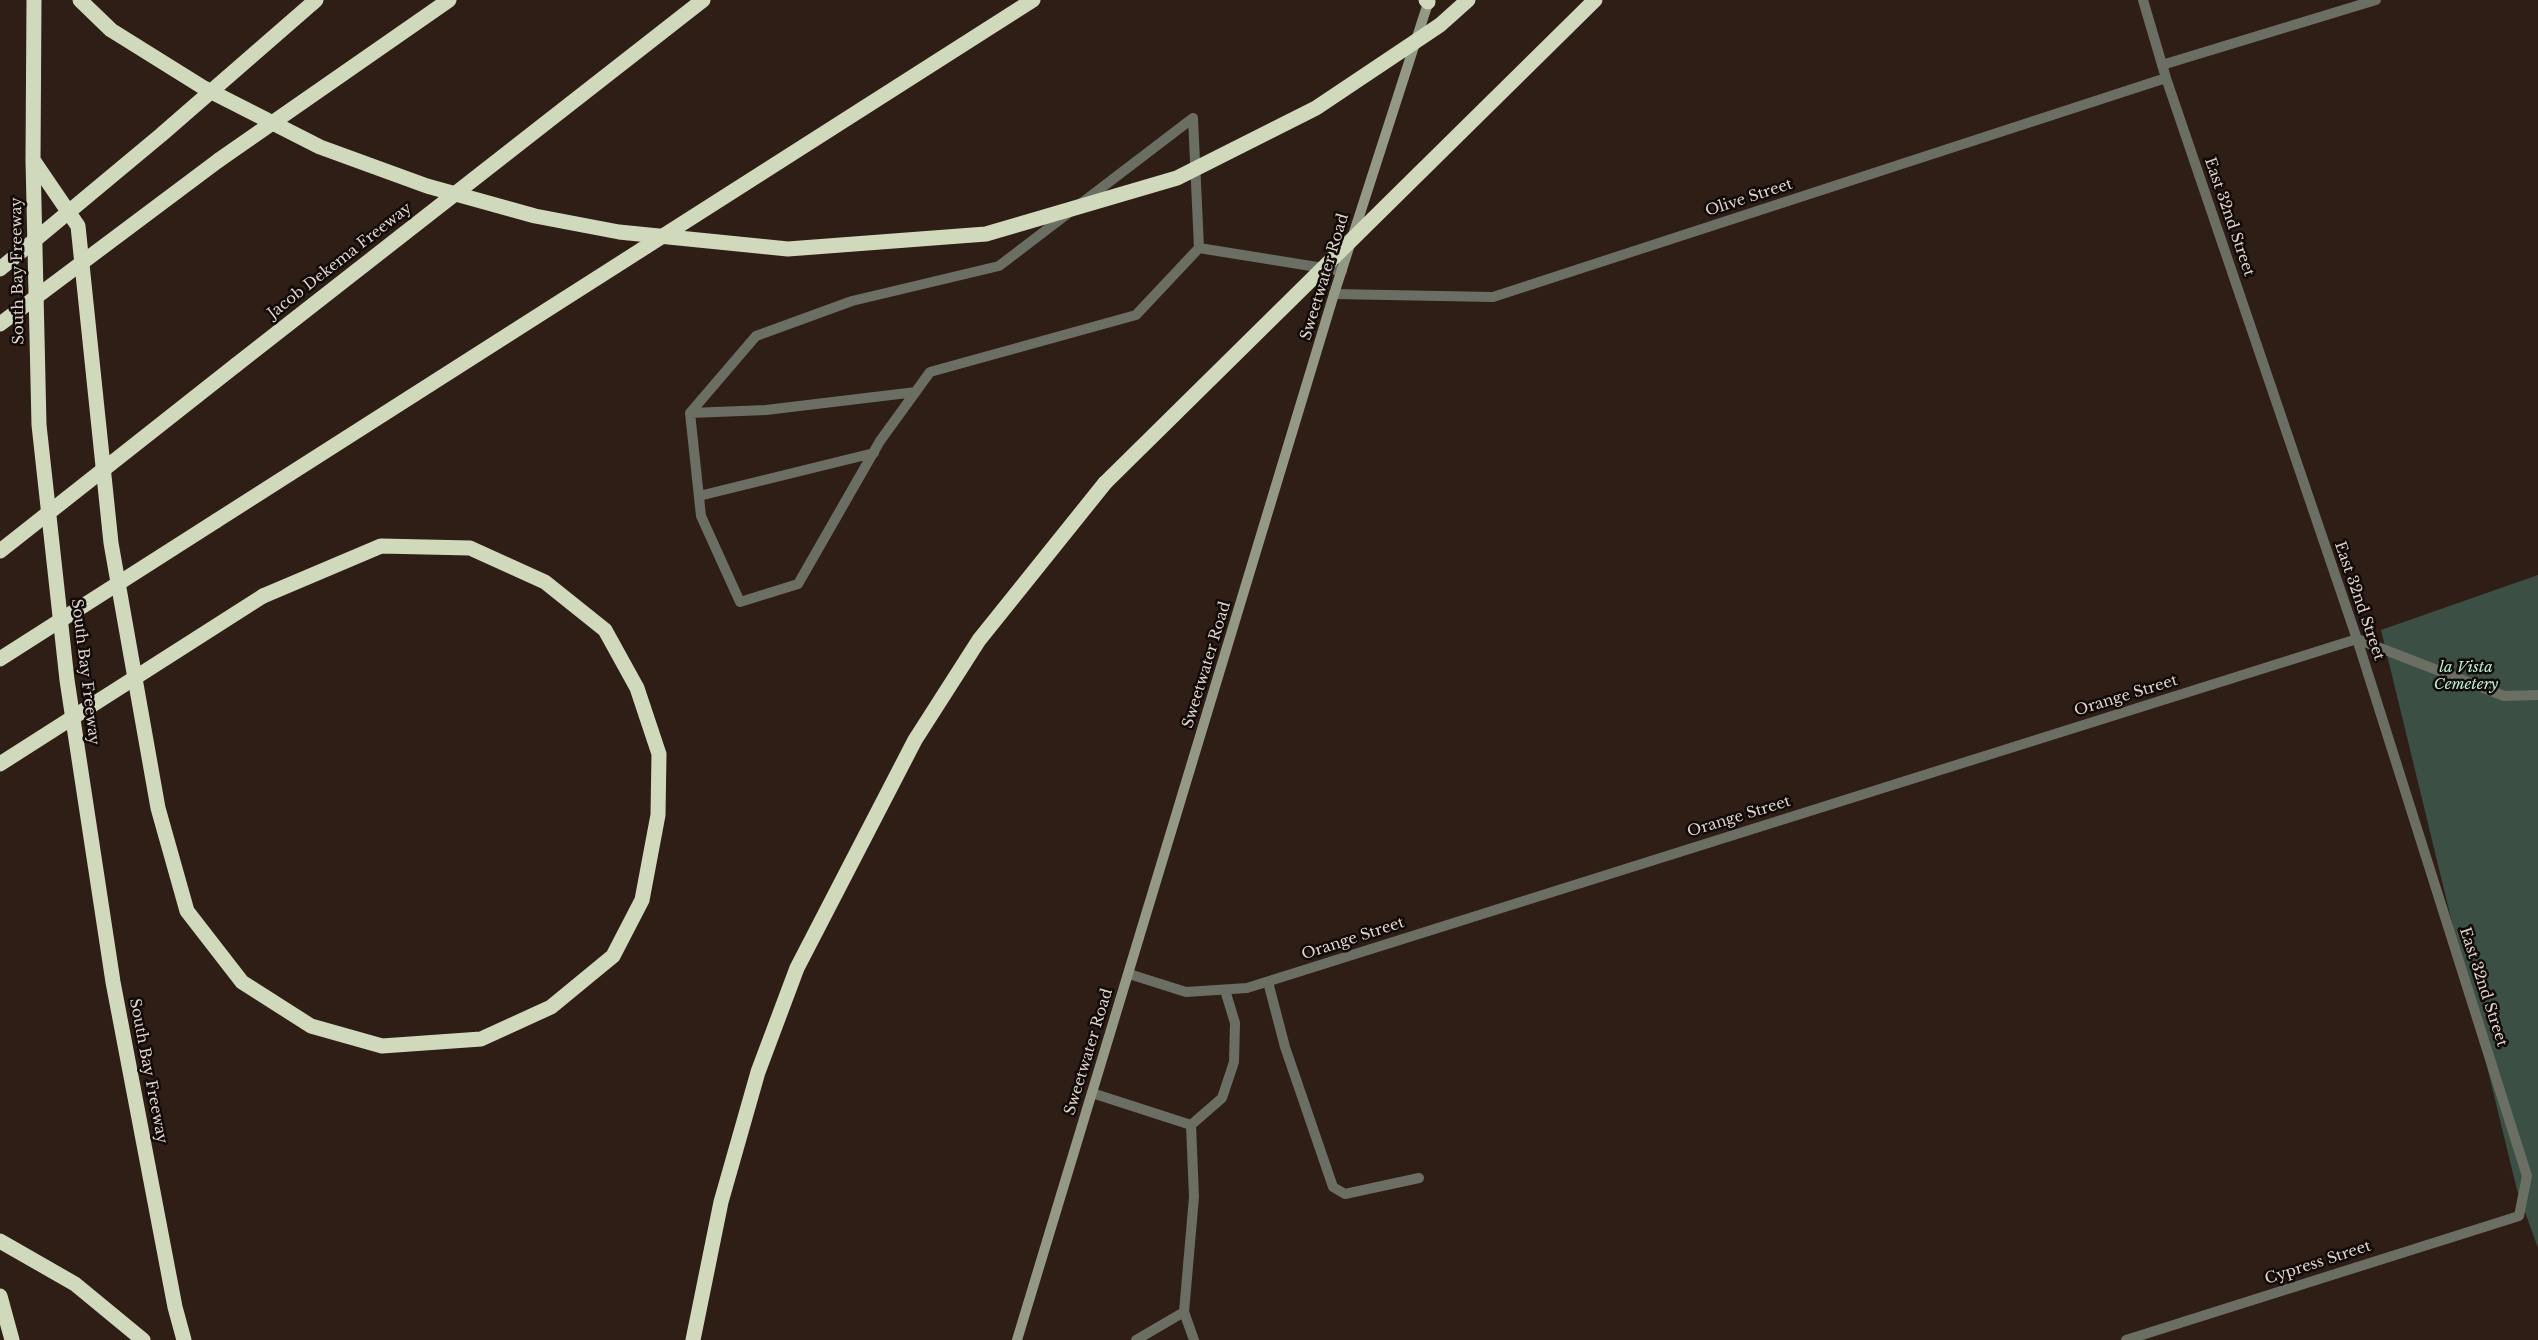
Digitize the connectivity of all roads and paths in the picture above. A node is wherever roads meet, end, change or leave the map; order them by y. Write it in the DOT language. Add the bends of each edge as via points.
graph roads {
  1 [pos="34,0"];
  2 [pos="80,0"];
  3 [pos="316,0"];
  4 [pos="449,0"];
  5 [pos="703,0"];
  6 [pos="1032,0"];
  7 [pos="1468,0"];
  8 [pos="1595,0"];
  9 [pos="2143,0"];
  10 [pos="2376,0"];
  11 [pos="1428,1"];
  12 [pos="2162,65"];
  13 [pos="2166,78"];
  14 [pos="34,160"];
  15 [pos="1199,248"];
  16 [pos="0,269"];
  17 [pos="1342,271"];
  18 [pos="1334,294"];
  19 [pos="0,324"];
  20 [pos="916,392"];
  21 [pos="690,413"];
  22 [pos="874,453"];
  23 [pos="699,496"];
  24 [pos="0,550"];
  25 [pos="2357,639"];
  26 [pos="0,659"];
  27 [pos="2538,695"];
  28 [pos="0,764"];
  29 [pos="1129,974"];
  30 [pos="1268,982"];
  31 [pos="1225,990"];
  32 [pos="1092,1093"];
  33 [pos="1191,1125"];
  34 [pos="1419,1178"];
  35 [pos="2520,1216"];
  36 [pos="0,1241"];
  37 [pos="0,1296"];
  38 [pos="1184,1312"];
  39 [pos="12,1340"];
  40 [pos="143,1340"];
  41 [pos="184,1340"];
  42 [pos="694,1340"];
  43 [pos="1018,1340"];
  44 [pos="1136,1340"];
  45 [pos="1194,1340"];
  46 [pos="2126,1340"];
  1 -- 14 [label="highway, South Bay Freeway"];
  2 -- 7 [label="highway, bridge" via="111,30 204,88 320,147 427,186 535,216 610,230 788,249 986,234 1177,178 1316,108 1440,24"];
  3 -- 16 [label="highway, bridge"];
  4 -- 19 [label="highway, bridge" via="219,160"];
  5 -- 24 [label="highway, Jacob Dekema Freeway, bridge"];
  6 -- 26 [label="highway, bridge"];
  8 -- 42 [label="highway, bridge" via="1105,483 979,640 915,740 797,968 758,1072 721,1202"];
  9 -- 12 [label="street, East 32nd Street"];
  10 -- 12 [label="street"];
  11 -- 17 [label="main road, Sweetwater Road"];
  12 -- 13 [label="street, East 32nd Street"];
  13 -- 18 [label="street, Olive Street" via="1493,297"];
  13 -- 25 [label="street, East 32nd Street"];
  14 -- 28 [label="highway, bridge" via="78,226 111,543 158,808 187,911 242,982 311,1026 382,1046 481,1039 551,1007 613,956 642,900 658,815 659,754 637,688 605,630 544,582 470,548 381,546 263,596"];
  14 -- 41 [label="highway, South Bay Freeway" via="39,425 67,680 113,982"];
  15 -- 17 [label="street"];
  15 -- 20 [label="street" via="1136,315 930,372"];
  15 -- 21 [label="street" via="1192,118 999,266 852,301 756,336"];
  17 -- 18 [label="main road, Sweetwater Road"];
  18 -- 29 [label="main road, Sweetwater Road"];
  20 -- 21 [label="street" via="766,410"];
  20 -- 22 [label="street"];
  21 -- 23 [label="street"];
  22 -- 23 [label="street"];
  22 -- 23 [label="street" via="798,584 740,602 701,516"];
  25 -- 27 [label="street" via="2504,696"];
  25 -- 30 [label="street, Orange Street"];
  25 -- 35 [label="street, East 32nd Street" via="2527,1176"];
  29 -- 31 [label="street, Orange Street" via="1186,992"];
  29 -- 32 [label="main road, Sweetwater Road"];
  30 -- 31 [label="street, Orange Street"];
  30 -- 34 [label="street" via="1285,1047 1333,1187 1345,1194"];
  31 -- 33 [label="street" via="1235,1023 1234,1062 1222,1098"];
  32 -- 33 [label="street"];
  32 -- 43 [label="main road, Sweetwater Road"];
  33 -- 38 [label="street" via="1194,1197"];
  35 -- 46 [label="street, Cypress Street"];
  36 -- 40 [label="highway" via="75,1284"];
  37 -- 39 [label="highway"];
  38 -- 44 [label="street"];
  38 -- 45 [label="street"];
}
